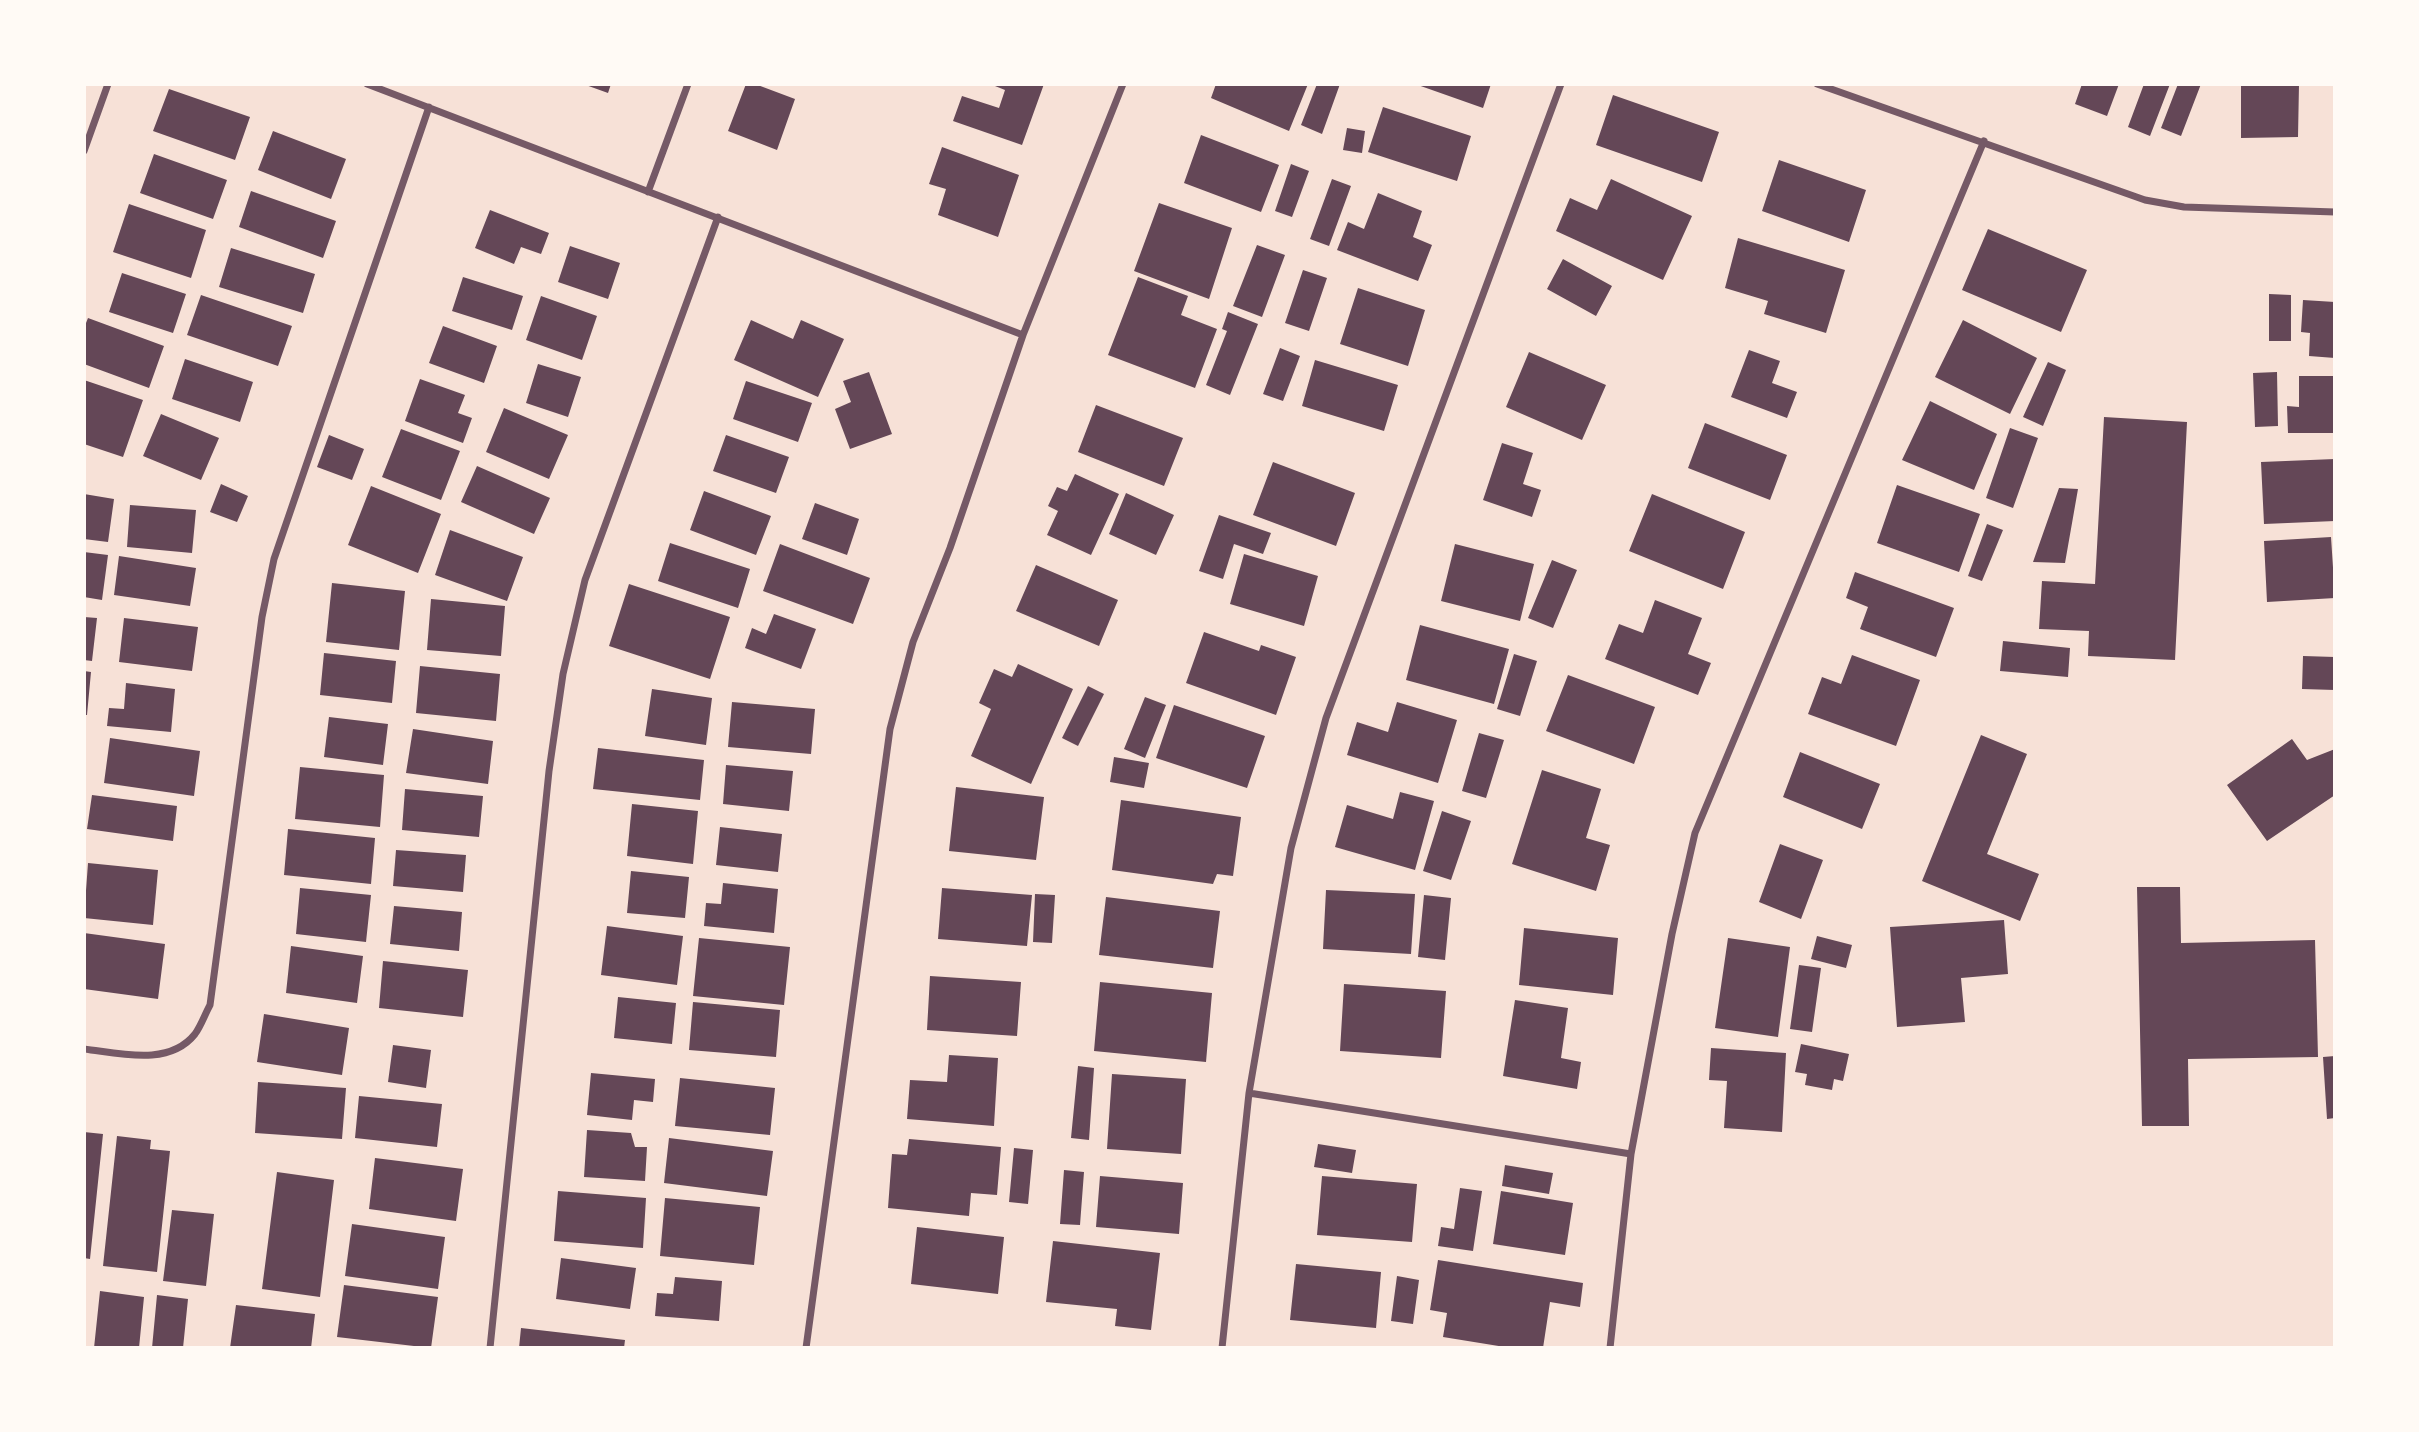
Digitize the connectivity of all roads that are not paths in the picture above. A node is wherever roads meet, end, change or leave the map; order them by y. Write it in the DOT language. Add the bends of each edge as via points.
graph roads {
  1 [pos="108,84"];
  2 [pos="367,84"];
  3 [pos="688,84"];
  4 [pos="1124,84"];
  5 [pos="1561,84"];
  6 [pos="1817,84"];
  7 [pos="429,107"];
  8 [pos="1984,141"];
  9 [pos="84,151"];
  10 [pos="648,191"];
  11 [pos="2335,212"];
  12 [pos="718,217"];
  13 [pos="1023,335"];
  14 [pos="84,1049"];
  15 [pos="1249,1093"];
  16 [pos="1631,1154"];
  17 [pos="490,1348"];
  18 [pos="806,1348"];
  19 [pos="1222,1348"];
  20 [pos="1610,1348"];
  1 -- 9 [label="street"];
  2 -- 7 [label="street"];
  3 -- 10 [label="street"];
  4 -- 13 [label="street"];
  5 -- 15 [label="street" via="1326,718 1291,848"];
  6 -- 8 [label="street"];
  7 -- 10 [label="street"];
  7 -- 14 [label="street" via="274,559 262,617 210,1005 195,1035 173,1051 147,1056"];
  8 -- 11 [label="street" via="2145,200 2207,208"];
  8 -- 16 [label="street" via="1695,833"];
  10 -- 12 [label="street"];
  12 -- 13 [label="street"];
  12 -- 17 [label="street" via="585,580 563,674"];
  13 -- 18 [label="street" via="913,642 890,729"];
  15 -- 16 [label="street"];
  15 -- 19 [label="street"];
  16 -- 20 [label="street"];
}
